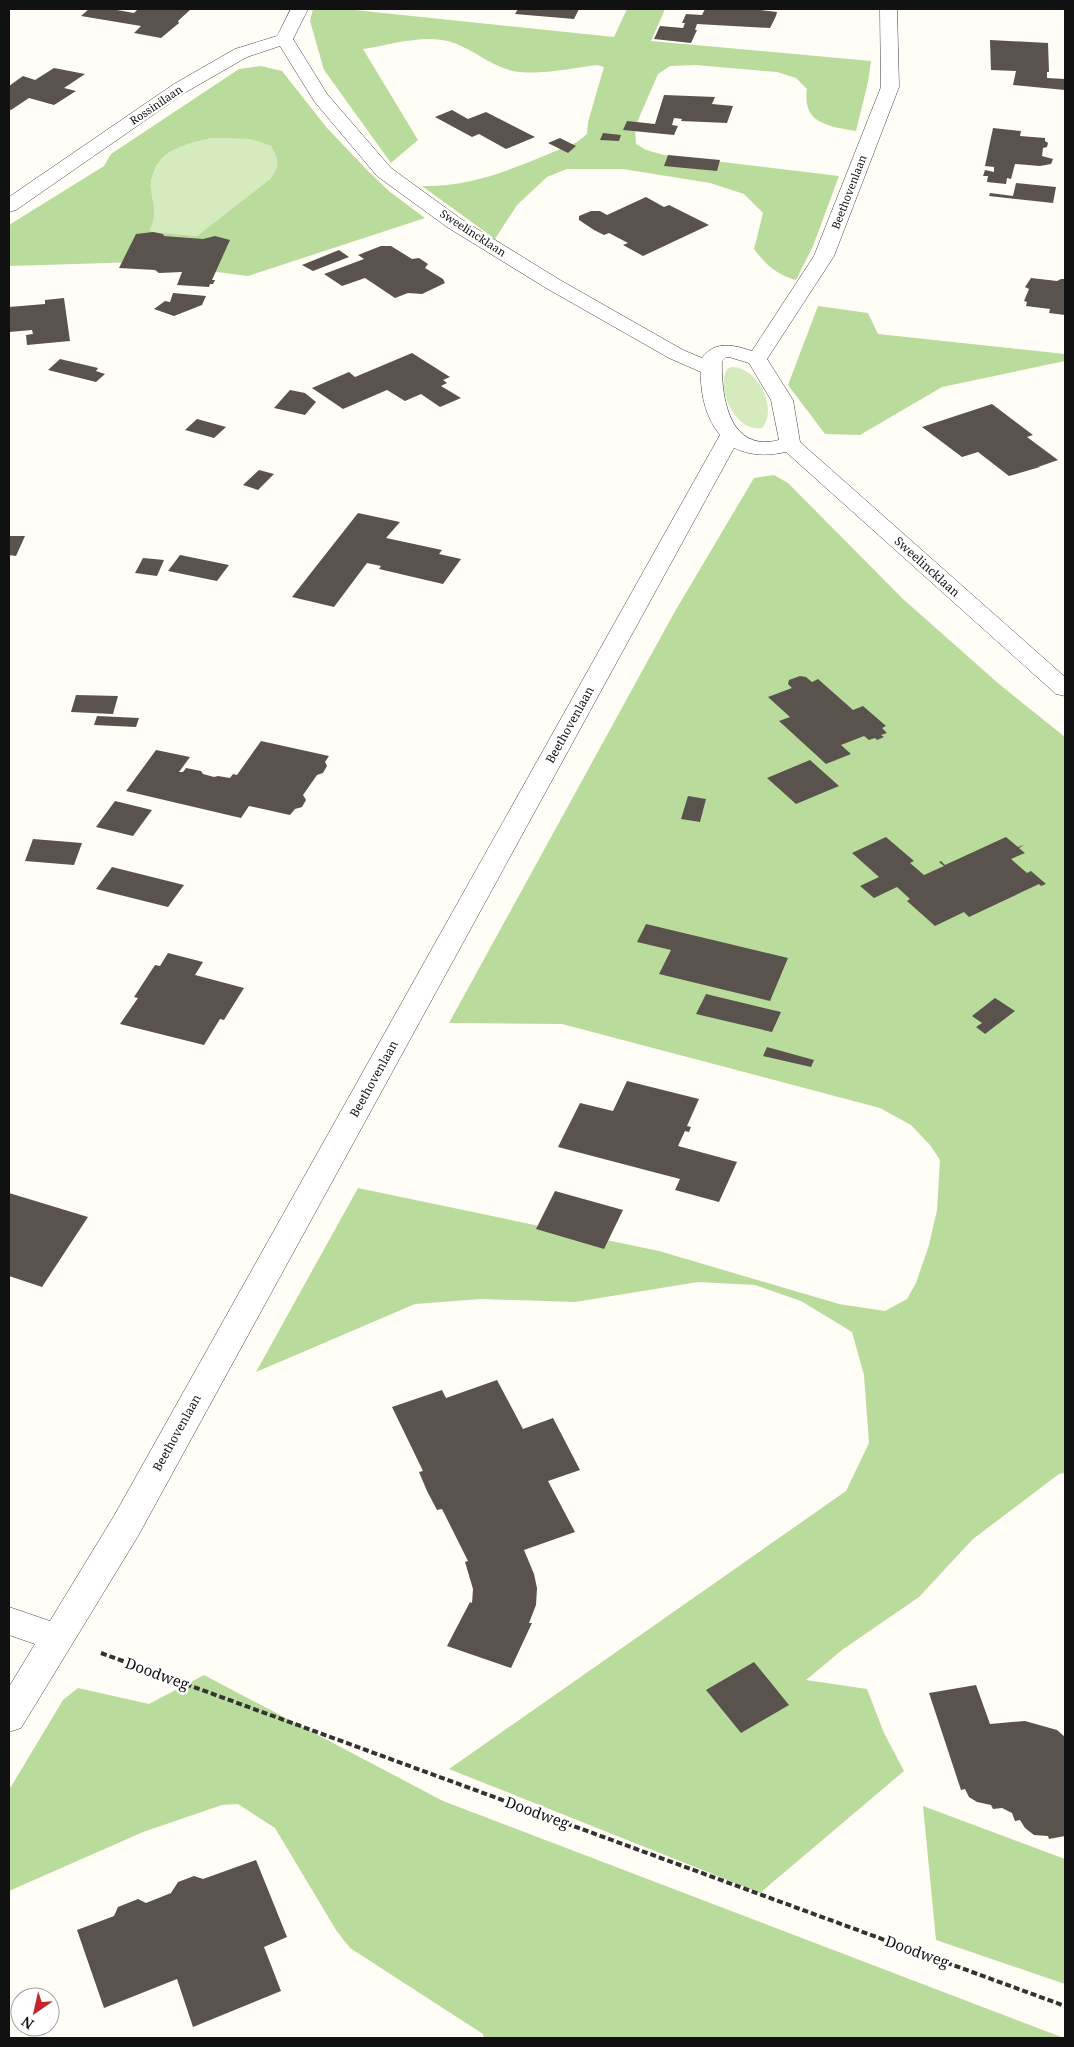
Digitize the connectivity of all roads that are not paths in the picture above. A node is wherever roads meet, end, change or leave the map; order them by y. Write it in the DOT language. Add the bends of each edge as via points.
graph roads {
  1 [pos="299,9"];
  2 [pos="889,9"];
  3 [pos="284,39"];
  4 [pos="9,206"];
  5 [pos="757,359"];
  6 [pos="711,369"];
  7 [pos="730,436"];
  8 [pos="790,444"];
  9 [pos="1065,689"];
  10 [pos="9,1620"];
  11 [pos="58,1638"];
  12 [pos="9,1717"];
  1 -- 3 [label="street"];
  2 -- 5 [label="street, Beethovenlaan" via="890,87 824,256"];
  3 -- 4 [label="street, Rossinilaan" via="241,53 180,88"];
  3 -- 6 [label="street, Sweelincklaan" via="320,97 384,172 454,223 553,284 676,354"];
  5 -- 6 [label="street" via="737,352 718,353 712,359"];
  5 -- 8 [label="street" via="782,400"];
  6 -- 7 [label="street" via="711,391"];
  7 -- 8 [label="street" via="743,446 758,451"];
  7 -- 11 [label="street, Beethovenlaan" via="126,1526"];
  8 -- 9 [label="street, Sweelincklaan"];
  10 -- 11 [label="street"];
  11 -- 12 [label="street, Beethovenlaan"];
}
